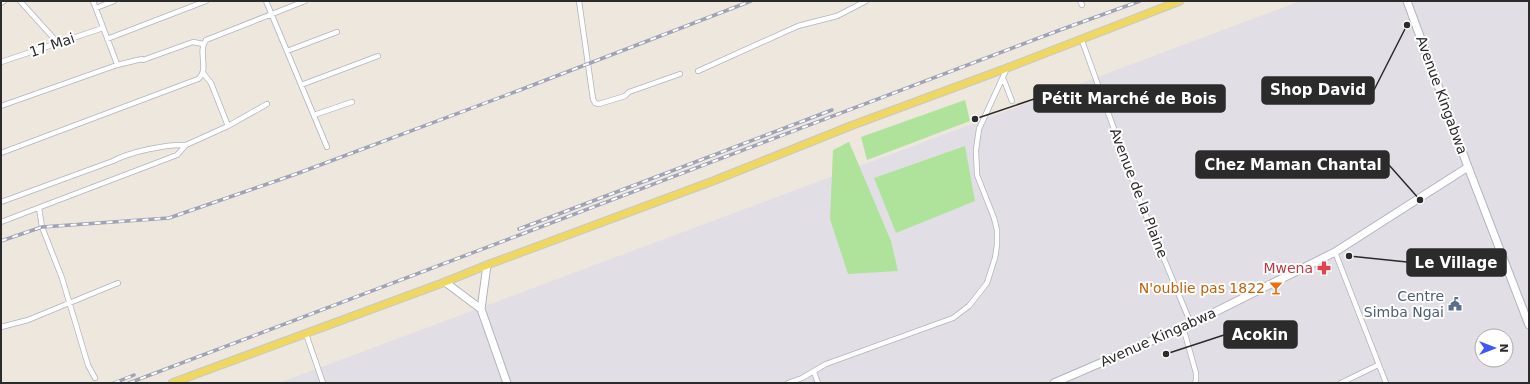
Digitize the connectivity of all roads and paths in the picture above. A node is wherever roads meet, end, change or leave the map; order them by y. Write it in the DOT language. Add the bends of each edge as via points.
graph roads {
  1 [pos="4,1"];
  2 [pos="20,1"];
  3 [pos="93,1"];
  4 [pos="114,1"];
  5 [pos="206,1"];
  6 [pos="266,1"];
  7 [pos="305,1"];
  8 [pos="579,1"];
  9 [pos="866,1"];
  10 [pos="1180,1"];
  11 [pos="1407,1"];
  12 [pos="1,3"];
  13 [pos="96,8"];
  14 [pos="272,14"];
  15 [pos="103,28"];
  16 [pos="337,32"];
  17 [pos="1081,38"];
  18 [pos="107,39"];
  19 [pos="58,43"];
  20 [pos="204,44"];
  21 [pos="287,51"];
  22 [pos="378,56"];
  23 [pos="1,62"];
  24 [pos="118,64"];
  25 [pos="1007,68"];
  26 [pos="698,70"];
  27 [pos="203,73"];
  28 [pos="680,74"];
  29 [pos="1003,78"];
  30 [pos="301,84"];
  31 [pos="1012,101"];
  32 [pos="352,102"];
  33 [pos="267,104"];
  34 [pos="1,106"];
  35 [pos="314,115"];
  36 [pos="228,126"];
  37 [pos="186,145"];
  38 [pos="327,147"];
  39 [pos="1,153"];
  40 [pos="1468,167"];
  41 [pos="1,202"];
  42 [pos="39,208"];
  43 [pos="1,222"];
  44 [pos="1335,252"];
  45 [pos="487,265"];
  46 [pos="445,282"];
  47 [pos="118,283"];
  48 [pos="70,304"];
  49 [pos="481,309"];
  50 [pos="1191,324"];
  51 [pos="1529,325"];
  52 [pos="1,327"];
  53 [pos="1184,327"];
  54 [pos="306,334"];
  55 [pos="1378,365"];
  56 [pos="814,372"];
  57 [pos="95,378"];
  58 [pos="172,383"];
  59 [pos="323,383"];
  60 [pos="507,383"];
  61 [pos="788,383"];
  62 [pos="818,383"];
  63 [pos="1054,383"];
  64 [pos="1195,383"];
  65 [pos="1341,383"];
  66 [pos="1386,383"];
  1 -- 12 [label="street"];
  2 -- 19 [label="street"];
  3 -- 13 [label="street"];
  4 -- 13 [label="street"];
  5 -- 18 [label="street"];
  6 -- 14 [label="street"];
  7 -- 14 [label="street"];
  8 -- 28 [label="street" via="595,103 625,96 629,92"];
  9 -- 26 [label="street" via="837,16 798,26"];
  10 -- 17 [label="main road"];
  11 -- 40 [label="street, Avenue Kingabwa"];
  13 -- 15 [label="street"];
  14 -- 20 [label="street" via="206,40"];
  14 -- 21 [label="street"];
  15 -- 18 [label="street"];
  15 -- 19 [label="street, 17 Mai"];
  16 -- 21 [label="street"];
  17 -- 25 [label="main road"];
  17 -- 50 [label="street, Avenue de la Plaine" via="1140,199"];
  18 -- 24 [label="street"];
  19 -- 23 [label="street, 17 Mai"];
  20 -- 24 [label="street" via="193,42 143,60"];
  20 -- 27 [label="street"];
  21 -- 30 [label="street"];
  22 -- 30 [label="street"];
  24 -- 34 [label="street"];
  25 -- 29 [label="street"];
  25 -- 45 [label="main road"];
  27 -- 36 [label="street" via="211,83"];
  27 -- 39 [label="street" via="198,79"];
  29 -- 31 [label="street"];
  29 -- 56 [label="street" via="979,129 976,150 977,175 997,230 997,245 987,283 968,306 953,318 826,364"];
  30 -- 35 [label="street"];
  32 -- 35 [label="street"];
  33 -- 36 [label="street"];
  35 -- 38 [label="street"];
  36 -- 37 [label="street"];
  37 -- 41 [label="street" via="125,155"];
  37 -- 42 [label="street" via="177,155"];
  40 -- 44 [label="street, Avenue Kingabwa"];
  40 -- 51 [label="street, Avenue Kingabwa"];
  42 -- 43 [label="street"];
  42 -- 48 [label="street" via="42,227"];
  44 -- 50 [label="street, Avenue Kingabwa"];
  44 -- 55 [label="street"];
  45 -- 46 [label="main road"];
  45 -- 49 [label="street"];
  46 -- 49 [label="street"];
  46 -- 54 [label="main road"];
  47 -- 48 [label="street"];
  48 -- 52 [label="street"];
  48 -- 57 [label="street" via="88,366"];
  49 -- 60 [label="street"];
  50 -- 53 [label="street, Avenue Kingabwa"];
  53 -- 63 [label="street, Avenue Kingabwa"];
  53 -- 64 [label="street" via="1196,373"];
  54 -- 58 [label="main road"];
  54 -- 59 [label="street"];
  55 -- 65 [label="street"];
  55 -- 66 [label="street"];
  56 -- 61 [label="street"];
  56 -- 62 [label="street"];
}
